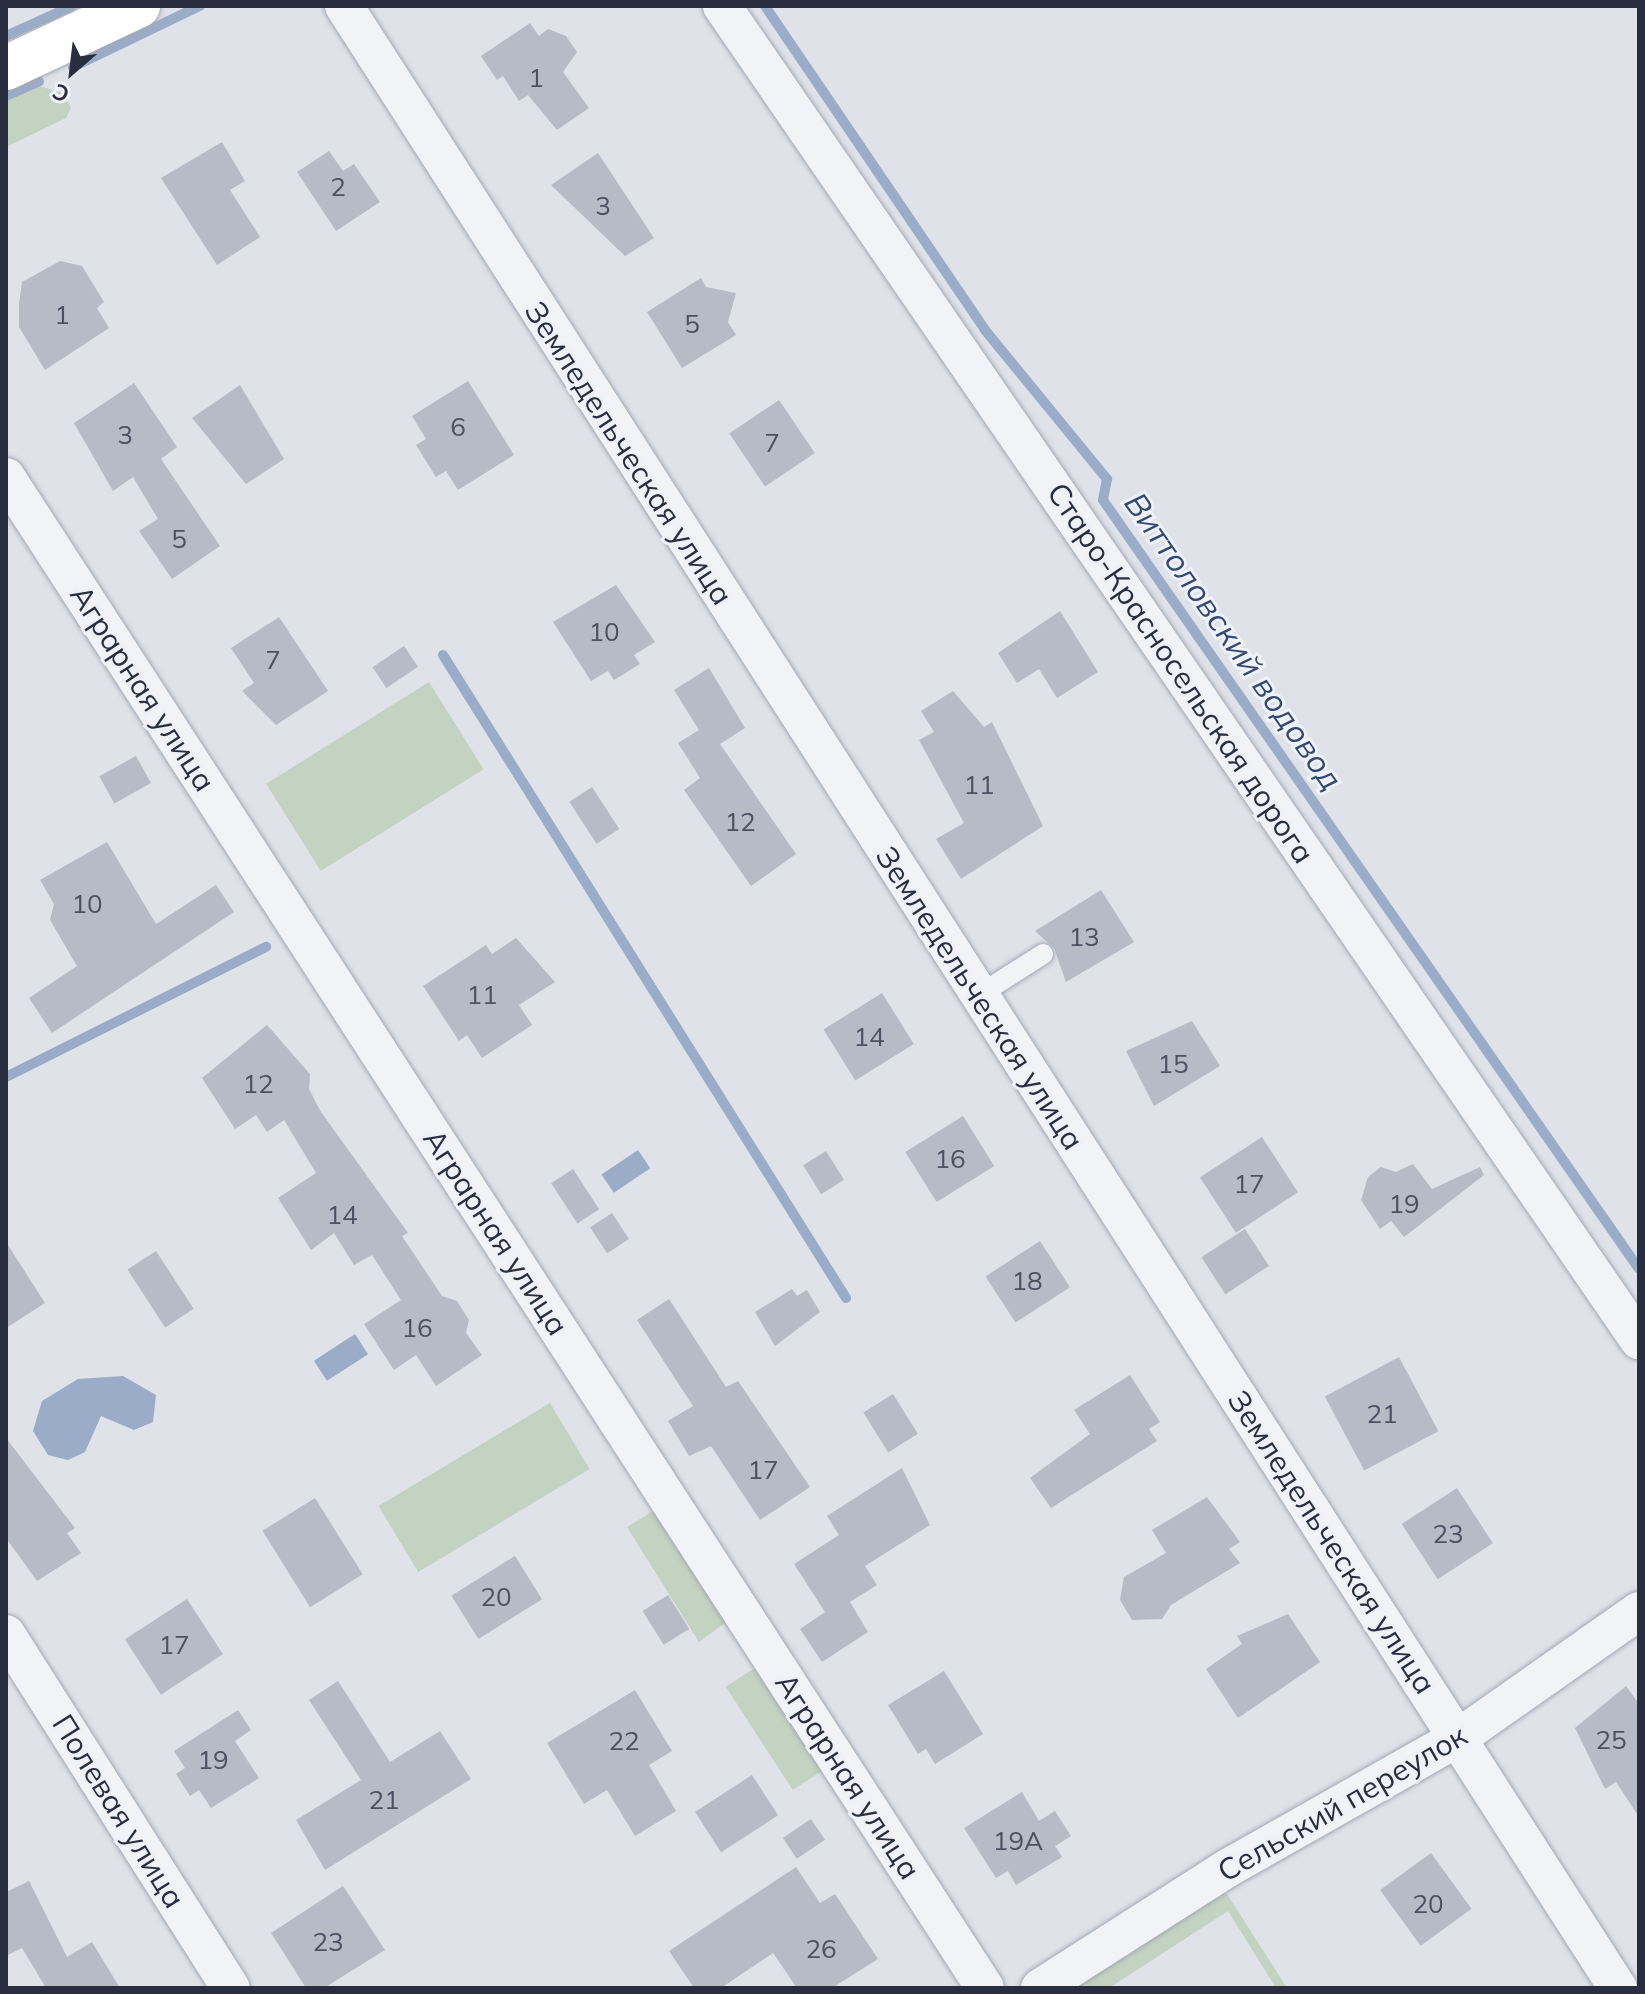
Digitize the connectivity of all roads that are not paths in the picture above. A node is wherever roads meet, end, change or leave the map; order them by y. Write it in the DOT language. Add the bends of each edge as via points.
graph roads {
  1 [pos="138,6"];
  2 [pos="344,6"];
  3 [pos="722,6"];
  4 [pos="6,68"];
  5 [pos="6,477"];
  6 [pos="1043,954"];
  7 [pos="979,995"];
  8 [pos="1639,1340"];
  9 [pos="1639,1611"];
  10 [pos="6,1634"];
  11 [pos="1458,1738"];
  12 [pos="231,1988"];
  13 [pos="985,1988"];
  14 [pos="1040,1988"];
  15 [pos="1618,1988"];
  1 -- 4 [label="street"];
  2 -- 7 [label="street, Земледельческая улица"];
  3 -- 8 [label="street, Старо-Красносельская дорога"];
  5 -- 13 [label="street, Аграрная улица"];
  6 -- 7 [label="lane"];
  7 -- 11 [label="street, Земледельческая улица"];
  9 -- 11 [label="street, Сельский переулок"];
  10 -- 12 [label="street, Полевая улица"];
  11 -- 14 [label="street, Сельский переулок" via="1226,1869"];
  11 -- 15 [label="street, Земледельческая улица"];
}
